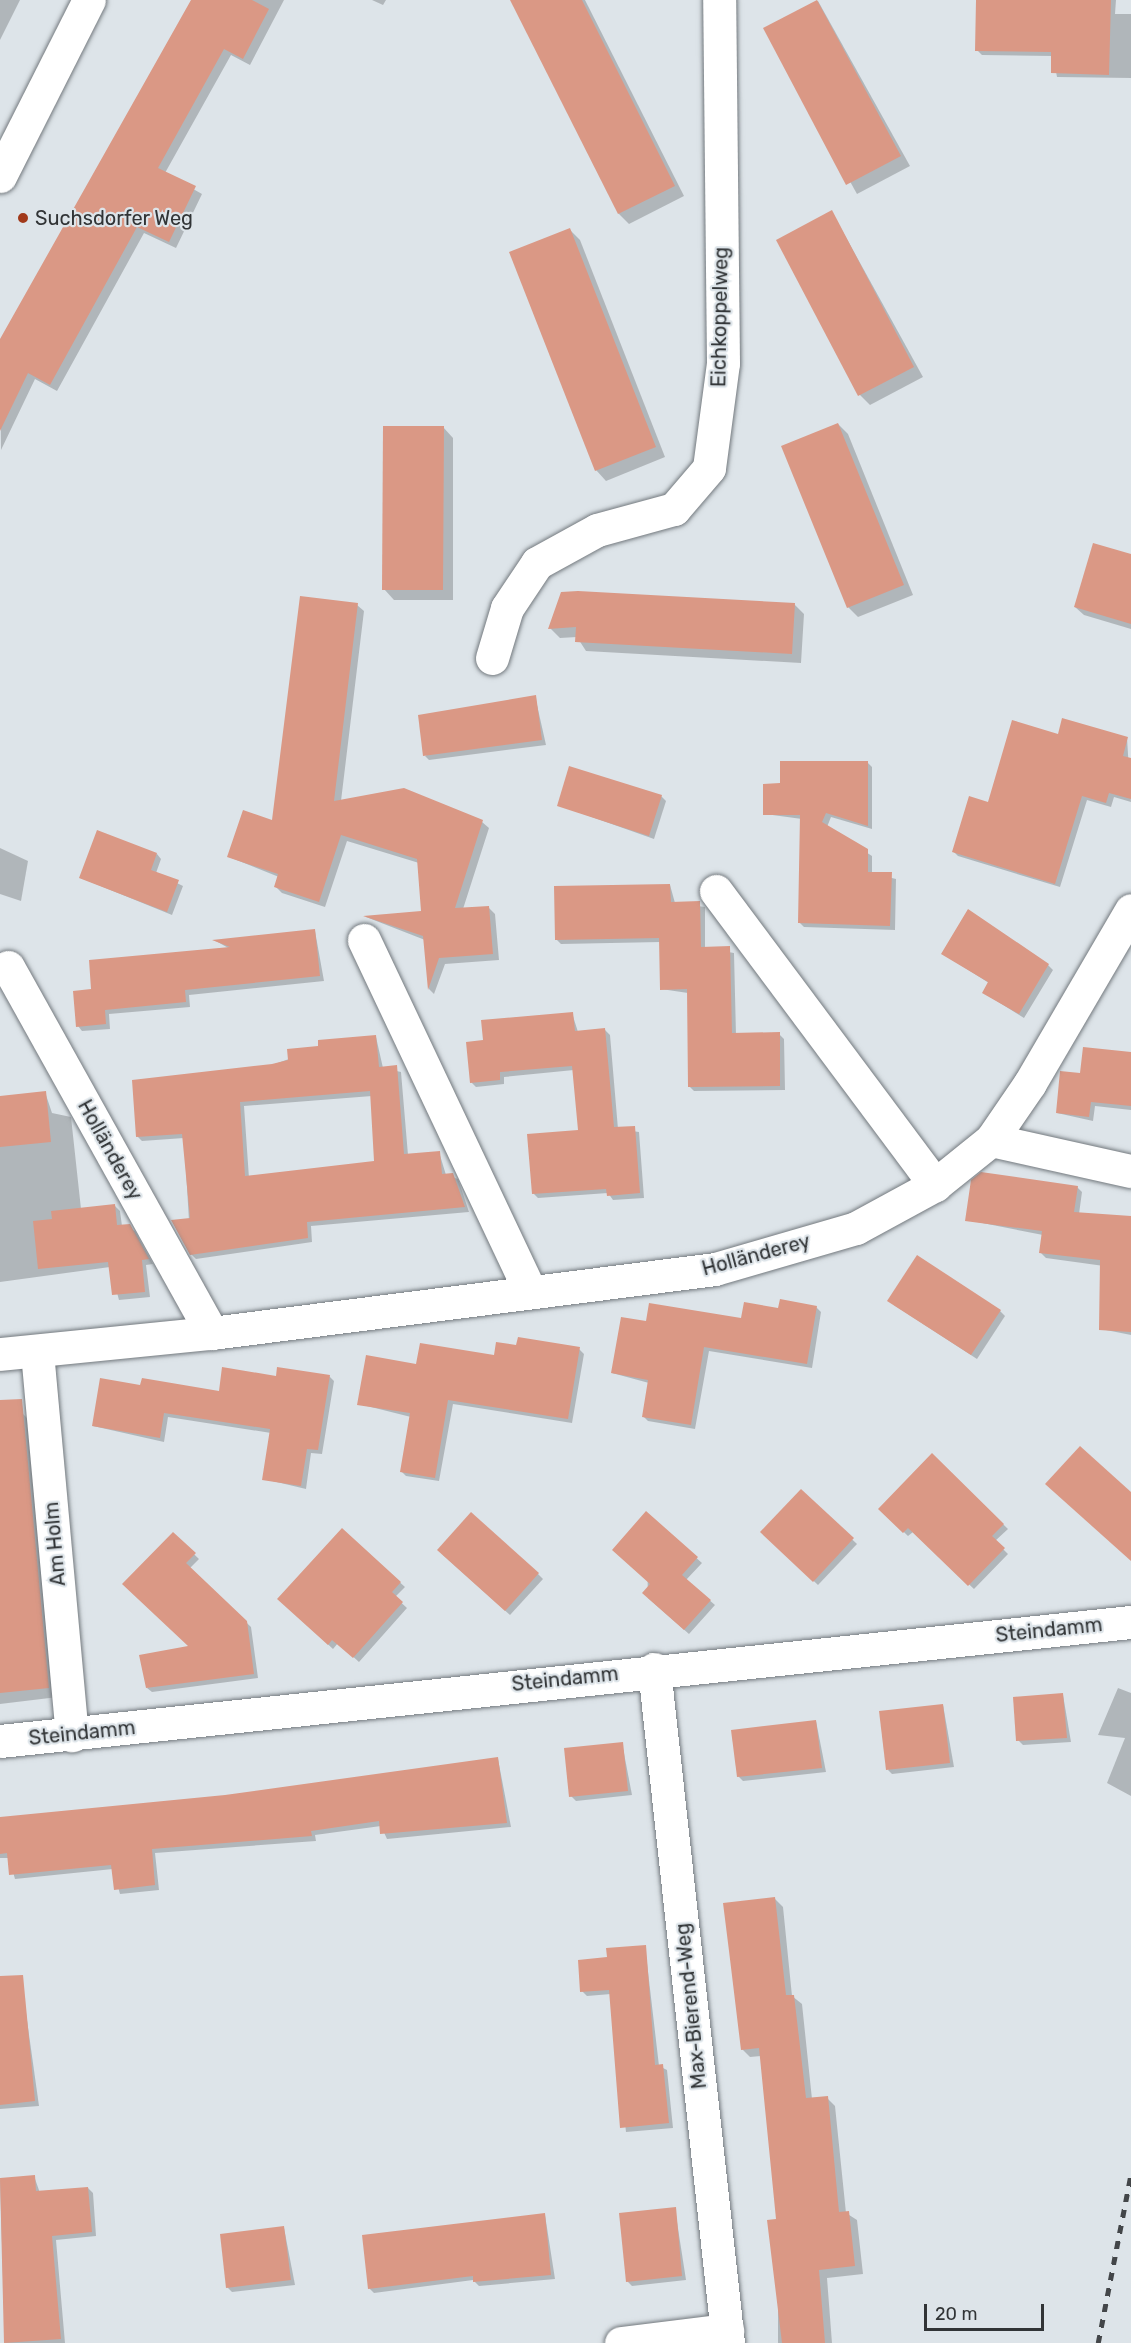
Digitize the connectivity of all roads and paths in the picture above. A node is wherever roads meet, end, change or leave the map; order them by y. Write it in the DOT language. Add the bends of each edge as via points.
graph roads {
  1 [pos="89,0"];
  2 [pos="719,0"];
  3 [pos="0,176"];
  4 [pos="492,658"];
  5 [pos="716,891"];
  6 [pos="1131,910"];
  7 [pos="364,940"];
  8 [pos="8,967"];
  9 [pos="991,1140"];
  10 [pos="1131,1171"];
  11 [pos="935,1185"];
  12 [pos="529,1289"];
  13 [pos="212,1333"];
  14 [pos="37,1352"];
  15 [pos="0,1354"];
  16 [pos="1131,1622"];
  17 [pos="654,1669"];
  18 [pos="72,1735"];
  19 [pos="0,1741"];
  20 [pos="727,2336"];
  21 [pos="621,2343"];
  1 -- 3 [label="street"];
  2 -- 4 [label="street, Eichkoppelweg" via="723,363 710,468 674,509 597,530 537,563 507,608"];
  5 -- 11 [label="street"];
  6 -- 9 [label="street, Holländerey" via="1030,1083"];
  7 -- 12 [label="street"];
  8 -- 13 [label="street, Holländerey"];
  9 -- 10 [label="street"];
  9 -- 11 [label="street, Holländerey"];
  11 -- 12 [label="street, Holländerey" via="856,1228 715,1269"];
  12 -- 13 [label="street, Holländerey"];
  13 -- 14 [label="street, Holländerey"];
  14 -- 15 [label="street, Holländerey"];
  14 -- 18 [label="street, Am Holm"];
  16 -- 17 [label="street, Steindamm"];
  17 -- 18 [label="street, Steindamm"];
  17 -- 20 [label="street, Max-Bierend-Weg"];
  18 -- 19 [label="street, Steindamm"];
  20 -- 21 [label="street"];
}
